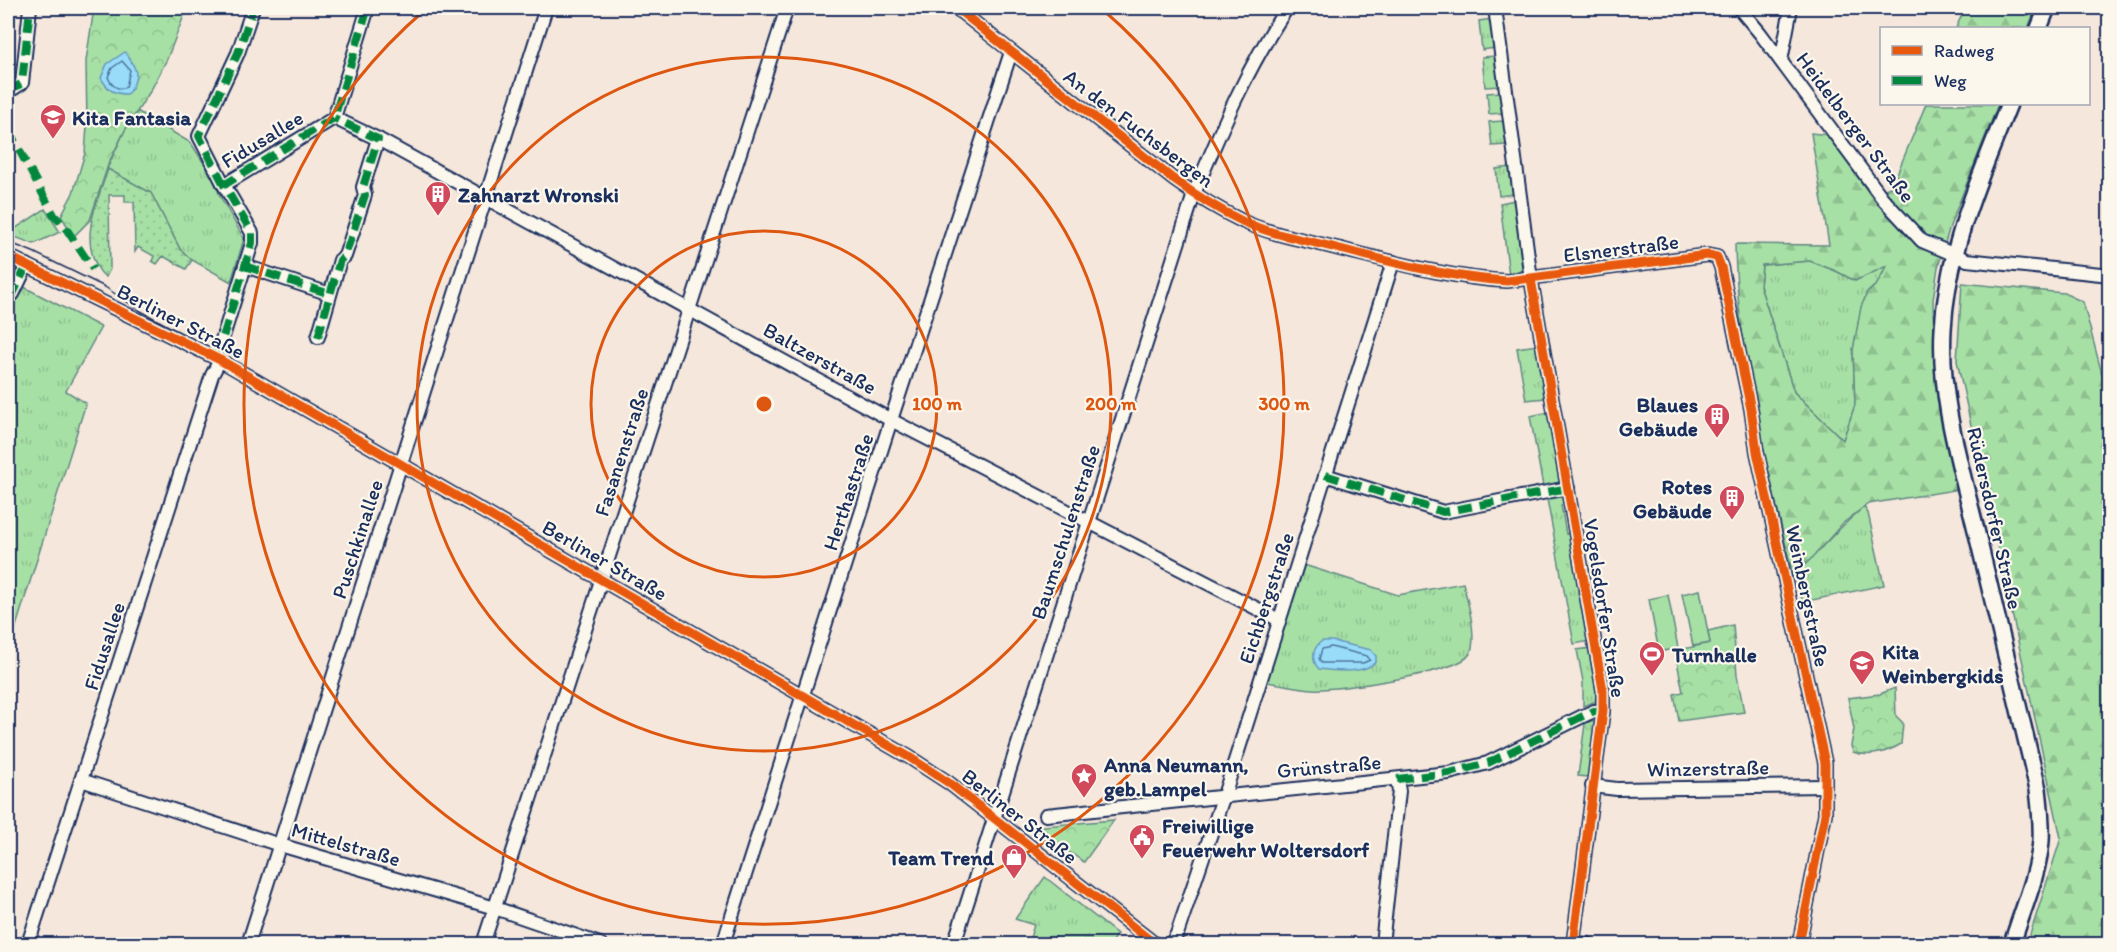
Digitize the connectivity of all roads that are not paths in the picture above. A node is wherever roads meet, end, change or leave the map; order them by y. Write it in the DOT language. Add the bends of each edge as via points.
graph roads {
  1 [pos="30,8"];
  2 [pos="253,8"];
  3 [pos="368,8"];
  4 [pos="546,8"];
  5 [pos="787,8"];
  6 [pos="956,8"];
  7 [pos="1287,8"];
  8 [pos="1495,8"];
  9 [pos="1738,8"];
  10 [pos="1791,8"];
  11 [pos="2047,8"];
  12 [pos="2039,27"];
  13 [pos="1011,52"];
  14 [pos="1781,61"];
  15 [pos="8,92"];
  16 [pos="2009,105"];
  17 [pos="334,118"];
  18 [pos="378,140"];
  19 [pos="224,185"];
  20 [pos="1194,194"];
  21 [pos="485,200"];
  22 [pos="8,256"];
  23 [pos="1954,256"];
  24 [pos="1717,257"];
  25 [pos="1393,262"];
  26 [pos="27,265"];
  27 [pos="244,266"];
  28 [pos="2109,276"];
  29 [pos="1531,279"];
  30 [pos="330,294"];
  31 [pos="8,295"];
  32 [pos="689,308"];
  33 [pos="318,337"];
  34 [pos="217,358"];
  35 [pos="891,420"];
  36 [pos="401,464"];
  37 [pos="1325,475"];
  38 [pos="1568,488"];
  39 [pos="1088,522"];
  40 [pos="601,578"];
  41 [pos="1279,620"];
  42 [pos="804,695"];
  43 [pos="1603,711"];
  44 [pos="1397,779"];
  45 [pos="81,780"];
  46 [pos="1592,786"];
  47 [pos="1825,786"];
  48 [pos="1222,796"];
  49 [pos="1046,814"];
  50 [pos="995,819"];
  51 [pos="280,845"];
  52 [pos="495,908"];
  53 [pos="1573,944"];
  54 [pos="28,945"];
  55 [pos="248,945"];
  56 [pos="483,945"];
  57 [pos="600,945"];
  58 [pos="723,945"];
  59 [pos="954,945"];
  60 [pos="1155,945"];
  61 [pos="1171,945"];
  62 [pos="1382,945"];
  63 [pos="1588,945"];
  64 [pos="1799,945"];
  65 [pos="2012,945"];
  1 -- 15 [label="street" via="22,83"];
  2 -- 19 [label="street" via="238,53 199,136"];
  3 -- 17 [label="street, Fidusallee"];
  4 -- 21 [label="street, Puschkinallee"];
  5 -- 32 [label="street, Fasanenstraße"];
  6 -- 13 [label="street, An den Fuchsbergen"];
  7 -- 20 [label="street, Baumschulenstraße" via="1234,100"];
  8 -- 29 [label="street, Vogelsdorfer Straße"];
  9 -- 14 [label="street, Heidelberger Straße"];
  10 -- 14 [label="street"];
  11 -- 12 [label="main road"];
  13 -- 20 [label="street, An den Fuchsbergen"];
  13 -- 35 [label="street, Herthastraße"];
  14 -- 23 [label="street, Heidelberger Straße" via="1883,199 1922,241"];
  16 -- 23 [label="main road, Rüdersdorfer Straße"];
  17 -- 18 [label="street, Fidusallee"];
  17 -- 19 [label="street, Fidusallee"];
  18 -- 21 [label="street, Baltzerstraße"];
  18 -- 30 [label="street" via="363,187 365,195"];
  19 -- 27 [label="street, Fidusallee" via="252,233"];
  20 -- 25 [label="street, An den Fuchsbergen" via="1266,230"];
  20 -- 39 [label="street, Baumschulenstraße"];
  21 -- 32 [label="street, Baltzerstraße"];
  21 -- 36 [label="street, Puschkinallee"];
  22 -- 26 [label="street, Berliner Straße"];
  23 -- 28 [label="street, Heidelberger Straße"];
  23 -- 65 [label="main road, Rüdersdorfer Straße" via="1943,328 1944,380 1961,470 2041,808 2038,858"];
  24 -- 29 [label="street, Elsnerstraße" via="1707,255"];
  24 -- 47 [label="street, Weinbergstraße" via="1820,735"];
  25 -- 29 [label="street, An den Fuchsbergen" via="1487,280"];
  25 -- 37 [label="street, Eichbergstraße"];
  26 -- 31 [label="street" via="14,294"];
  26 -- 34 [label="street, Berliner Straße"];
  27 -- 30 [label="street"];
  27 -- 34 [label="street, Fidusallee"];
  29 -- 38 [label="street, Vogelsdorfer Straße"];
  30 -- 33 [label="street"];
  32 -- 35 [label="street, Baltzerstraße"];
  32 -- 40 [label="street, Fasanenstraße"];
  34 -- 36 [label="street, Berliner Straße"];
  34 -- 45 [label="street, Fidusallee"];
  35 -- 39 [label="street, Baltzerstraße"];
  35 -- 42 [label="street, Herthastraße"];
  36 -- 40 [label="street, Berliner Straße"];
  36 -- 51 [label="street, Puschkinallee"];
  37 -- 38 [label="street" via="1443,512"];
  37 -- 41 [label="street, Eichbergstraße"];
  38 -- 43 [label="street, Vogelsdorfer Straße" via="1603,690"];
  39 -- 41 [label="street, Baltzerstraße"];
  39 -- 50 [label="street, Baumschulenstraße"];
  40 -- 42 [label="street, Berliner Straße"];
  40 -- 52 [label="street, Fasanenstraße"];
  41 -- 48 [label="street, Eichbergstraße"];
  42 -- 50 [label="street, Berliner Straße" via="923,765"];
  42 -- 58 [label="street, Herthastraße"];
  43 -- 44 [label="street, Grünstraße" via="1594,711 1488,763 1449,774"];
  43 -- 46 [label="street, Vogelsdorfer Straße"];
  44 -- 48 [label="street, Grünstraße"];
  44 -- 62 [label="street" via="1399,791"];
  45 -- 51 [label="street, Mittelstraße"];
  45 -- 54 [label="street, Fidusallee"];
  46 -- 47 [label="street, Winzerstraße"];
  46 -- 53 [label="street, Vogelsdorfer Straße"];
  47 -- 64 [label="street, Weinbergstraße" via="1825,814"];
  48 -- 49 [label="street, Grünstraße"];
  48 -- 61 [label="street, Eichbergstraße"];
  50 -- 59 [label="street, Baumschulenstraße"];
  50 -- 60 [label="street, Berliner Straße"];
  51 -- 52 [label="street, Mittelstraße"];
  51 -- 55 [label="street, Puschkinallee"];
  52 -- 56 [label="street, Fasanenstraße"];
  52 -- 57 [label="street, Mittelstraße"];
  53 -- 63 [label="street"];
}
